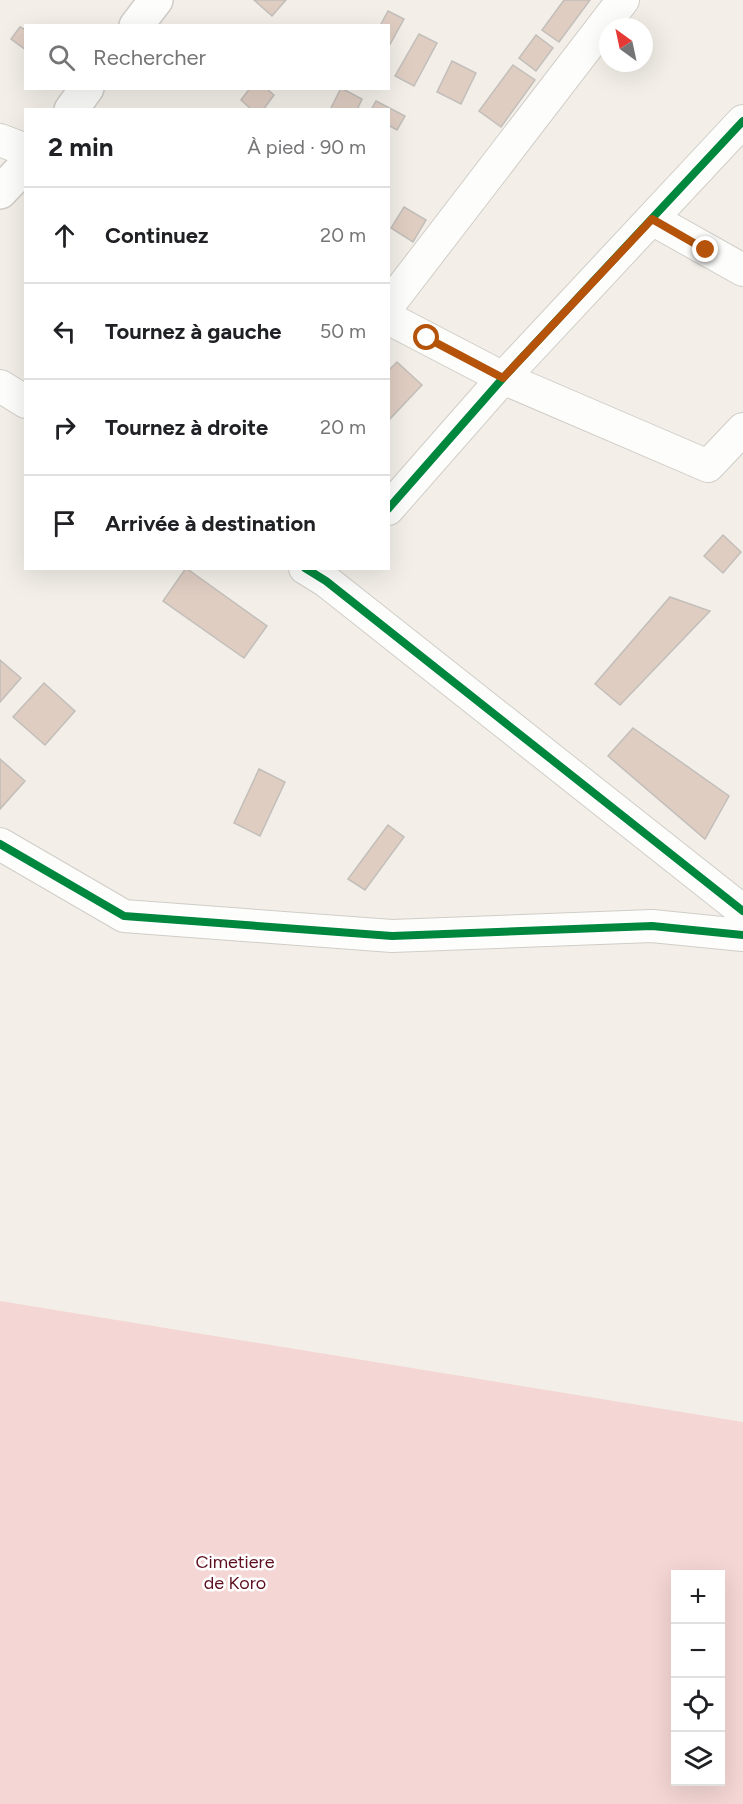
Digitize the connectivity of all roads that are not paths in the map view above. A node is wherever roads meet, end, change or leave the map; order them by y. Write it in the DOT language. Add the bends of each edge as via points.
graph roads {
  1 [pos="156,0"];
  2 [pos="623,0"];
  3 [pos="138,24"];
  4 [pos="85,90"];
  5 [pos="72,108"];
  6 [pos="743,121"];
  7 [pos="0,140"];
  8 [pos="24,149"];
  9 [pos="24,167"];
  10 [pos="0,192"];
  11 [pos="652,219"];
  12 [pos="743,270"];
  13 [pos="390,303"];
  14 [pos="390,319"];
  15 [pos="503,378"];
  16 [pos="0,386"];
  17 [pos="24,401"];
  18 [pos="743,429"];
  19 [pos="390,507"];
  20 [pos="322,573"];
  21 [pos="0,844"];
  22 [pos="743,911"];
  23 [pos="743,935"];
  1 -- 3 [label="main road"];
  2 -- 13 [label="street"];
  4 -- 5 [label="main road"];
  6 -- 11 [label="street"];
  7 -- 8 [label="street"];
  9 -- 10 [label="main road"];
  11 -- 12 [label="street"];
  11 -- 15 [label="street"];
  14 -- 15 [label="street"];
  15 -- 18 [label="street" via="708,466"];
  15 -- 19 [label="street"];
  16 -- 17 [label="street"];
  20 -- 22 [label="street"];
  21 -- 23 [label="street" via="124,916 392,936 652,926"];
}
